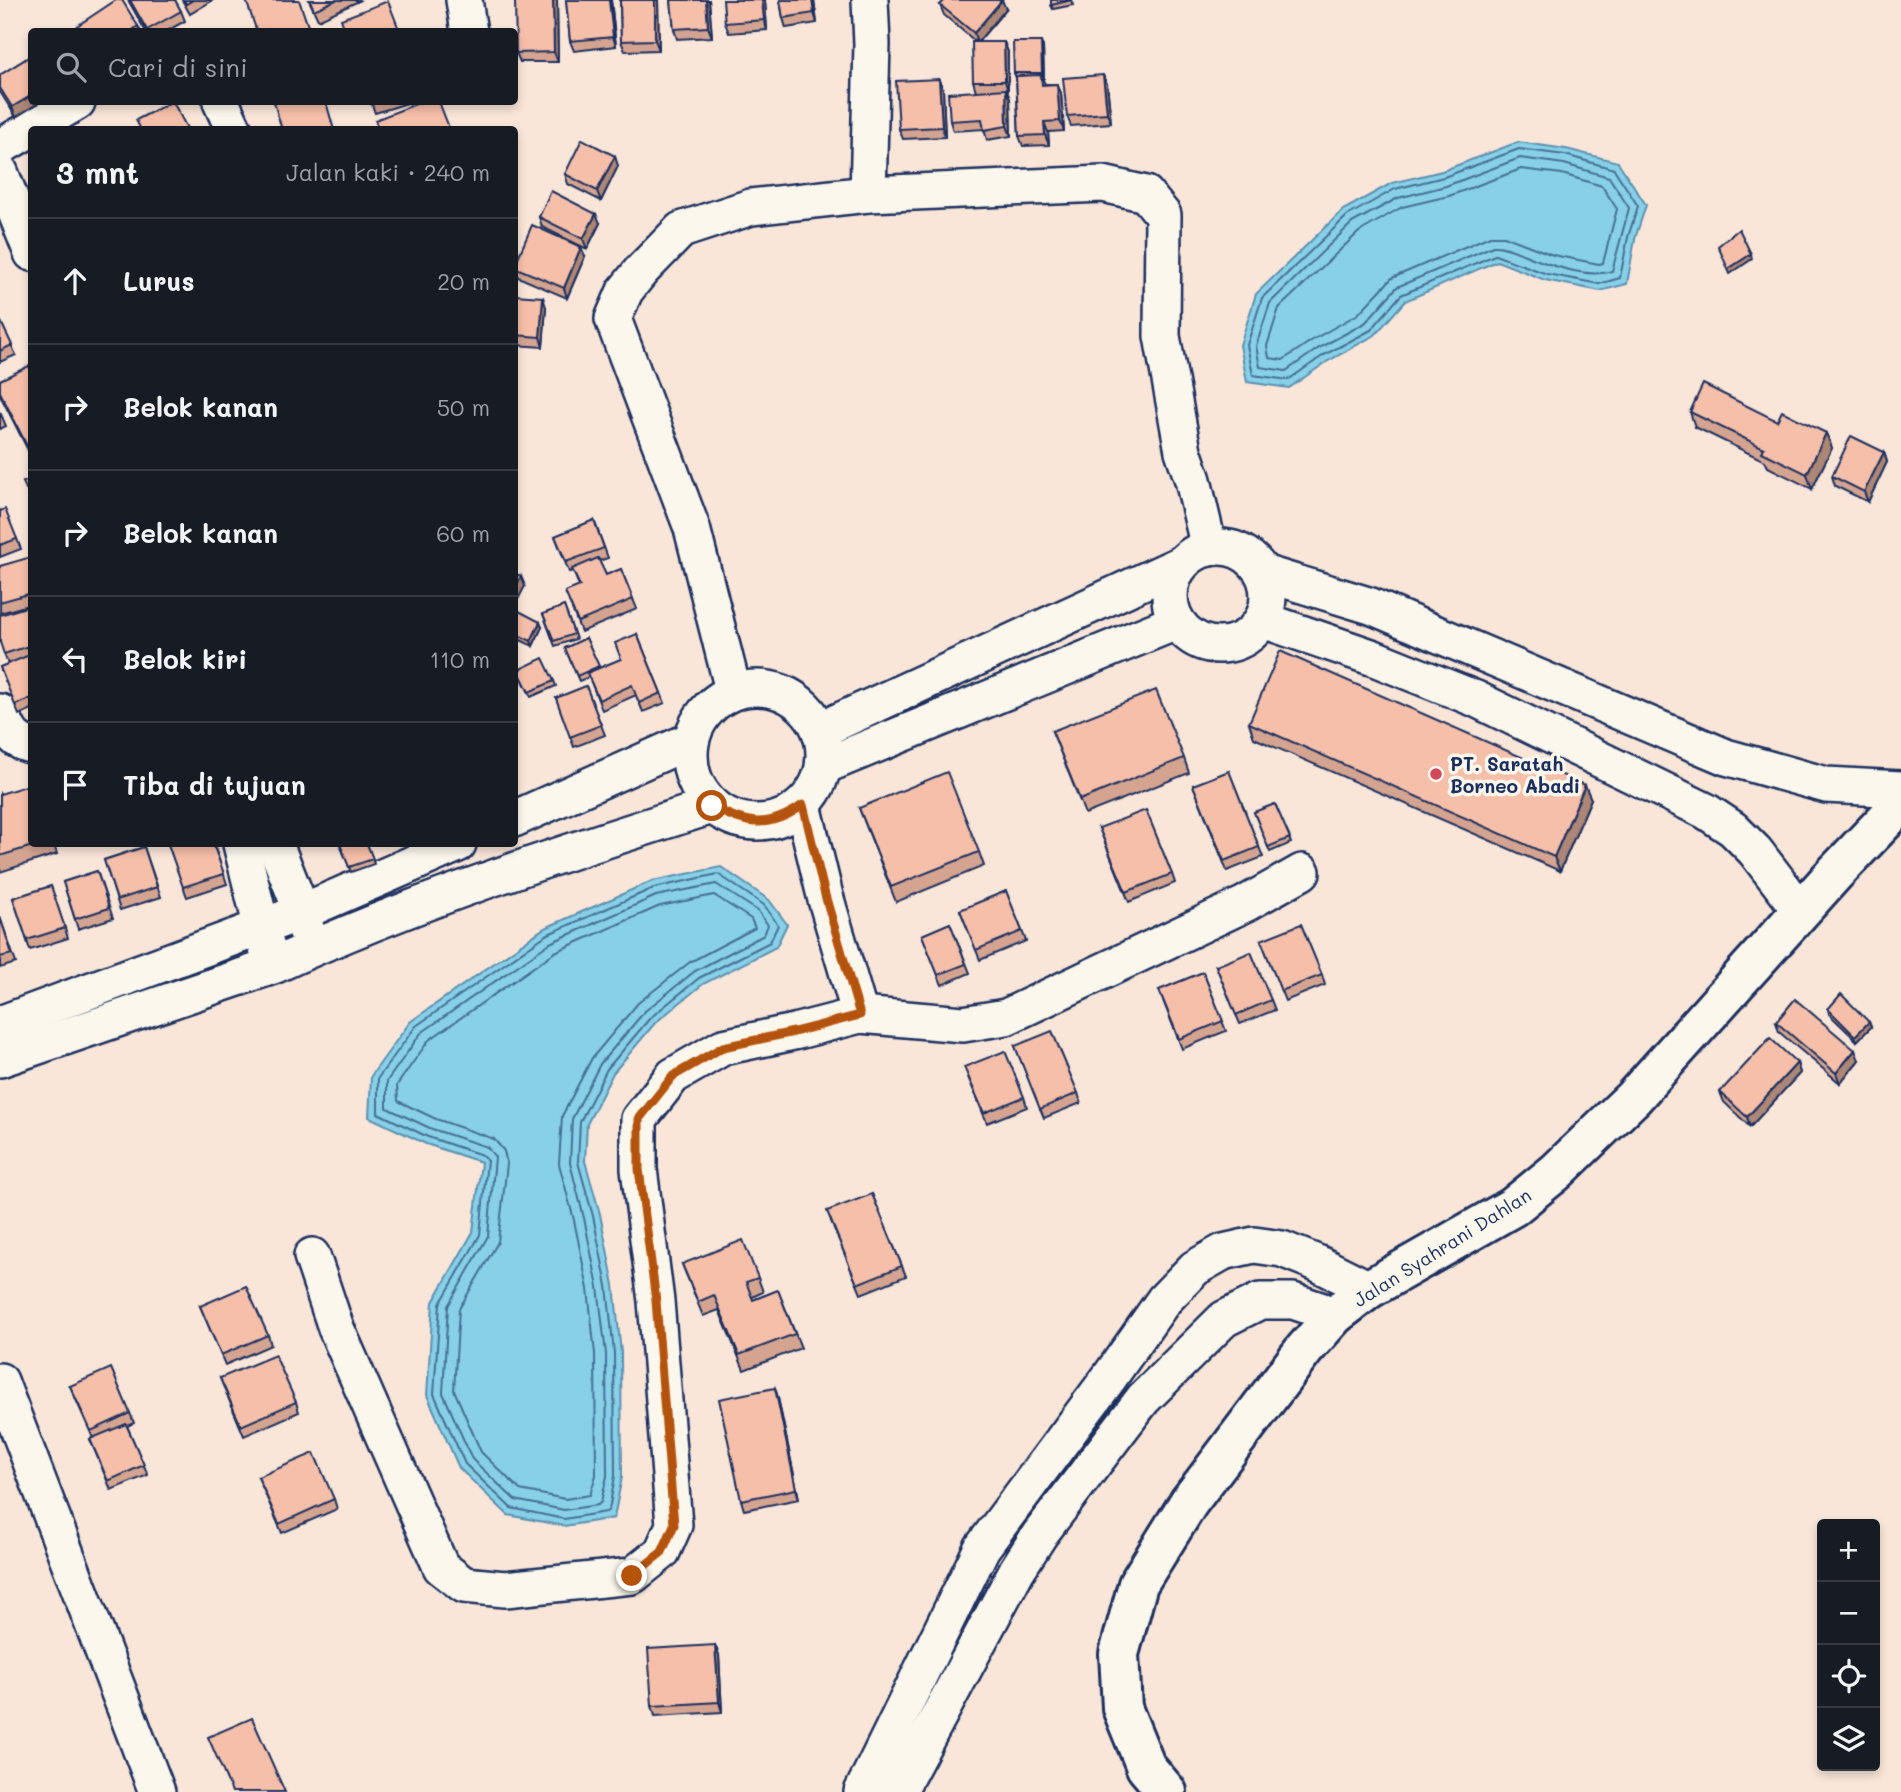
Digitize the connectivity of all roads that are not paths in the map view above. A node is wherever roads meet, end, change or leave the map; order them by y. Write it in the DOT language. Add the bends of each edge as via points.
graph roads {
  1 [pos="464,0"];
  2 [pos="870,0"];
  3 [pos="468,28"];
  4 [pos="72,105"];
  5 [pos="222,105"];
  6 [pos="36,126"];
  7 [pos="232,126"];
  8 [pos="28,131"];
  9 [pos="0,147"];
  10 [pos="0,172"];
  11 [pos="868,194"];
  12 [pos="28,243"];
  13 [pos="1195,556"];
  14 [pos="1263,573"];
  15 [pos="1262,620"];
  16 [pos="1176,622"];
  17 [pos="733,690"];
  18 [pos="0,712"];
  19 [pos="820,730"];
  20 [pos="690,741"];
  21 [pos="28,744"];
  22 [pos="1726,757"];
  23 [pos="824,766"];
  24 [pos="1901,789"];
  25 [pos="1901,804"];
  26 [pos="803,805"];
  27 [pos="712,806"];
  28 [pos="1706,811"];
  29 [pos="518,817"];
  30 [pos="242,847"];
  31 [pos="276,847"];
  32 [pos="451,847"];
  33 [pos="1302,872"];
  34 [pos="1801,911"];
  35 [pos="302,912"];
  36 [pos="260,928"];
  37 [pos="311,948"];
  38 [pos="273,966"];
  39 [pos="860,1015"];
  40 [pos="0,1024"];
  41 [pos="0,1059"];
  42 [pos="312,1255"];
  43 [pos="1369,1289"];
  44 [pos="1335,1315"];
  45 [pos="1139,1337"];
  46 [pos="1176,1366"];
  47 [pos="0,1381"];
  48 [pos="157,1792"];
  49 [pos="862,1792"];
  50 [pos="898,1792"];
  51 [pos="1167,1792"];
  1 -- 3 [label="street"];
  2 -- 11 [label="street"];
  4 -- 6 [label="street"];
  5 -- 7 [label="street"];
  8 -- 9 [label="street"];
  10 -- 12 [label="street"];
  11 -- 13 [label="street" via="1103,184 1146,194 1163,215 1162,336 1183,451 1193,481"];
  11 -- 17 [label="street" via="751,207 681,230 640,271 613,319 692,528"];
  13 -- 14 [label="street" via="1231,548 1244,553"];
  13 -- 16 [label="street" via="1172,578 1169,595"];
  13 -- 19 [label="street"];
  14 -- 15 [label="street" via="1268,596"];
  14 -- 22 [label="street" via="1371,606"];
  15 -- 16 [label="street" via="1239,642 1223,646 1192,637"];
  15 -- 28 [label="street" via="1476,699"];
  16 -- 23 [label="street"];
  17 -- 19 [label="street" via="768,687 800,702"];
  17 -- 20 [label="street" via="705,710"];
  18 -- 21 [label="street" via="11,734"];
  19 -- 23 [label="street"];
  20 -- 27 [label="street" via="692,777"];
  20 -- 29 [label="street"];
  22 -- 24 [label="street" via="1826,785"];
  22 -- 28 [label="street"];
  23 -- 26 [label="street" via="819,784"];
  25 -- 34 [label="street, Jalan Syahrani Dahlan"];
  26 -- 27 [label="street" via="787,816 761,823 735,820"];
  26 -- 39 [label="street"];
  27 -- 37 [label="street" via="541,860"];
  28 -- 34 [label="street" via="1755,851"];
  30 -- 36 [label="street"];
  31 -- 35 [label="street"];
  32 -- 35 [label="street"];
  33 -- 39 [label="street" via="1245,904 1006,1017 963,1024"];
  34 -- 43 [label="street, Jalan Syahrani Dahlan" via="1633,1098 1556,1172 1513,1207"];
  35 -- 36 [label="street"];
  35 -- 37 [label="street"];
  36 -- 38 [label="street"];
  36 -- 40 [label="street"];
  37 -- 38 [label="street"];
  38 -- 41 [label="street"];
  39 -- 42 [label="street" via="723,1047 673,1076 639,1119 639,1169 656,1301 674,1525 662,1552 632,1576 505,1589 464,1585 441,1567 336,1328"];
  43 -- 44 [label="street, Jalan Syahrani Dahlan"];
  43 -- 45 [label="street" via="1282,1249 1254,1245 1223,1252 1195,1268 1164,1300"];
  44 -- 46 [label="street" via="1293,1301 1260,1301 1224,1319"];
  44 -- 51 [label="street, Jalan Syahrani Dahlan" via="1189,1502 1138,1584 1119,1654 1122,1708 1146,1767"];
  45 -- 46 [label="street"];
  45 -- 49 [label="street" via="982,1548"];
  46 -- 50 [label="street" via="1143,1399 1040,1534"];
  47 -- 48 [label="street"];
}
